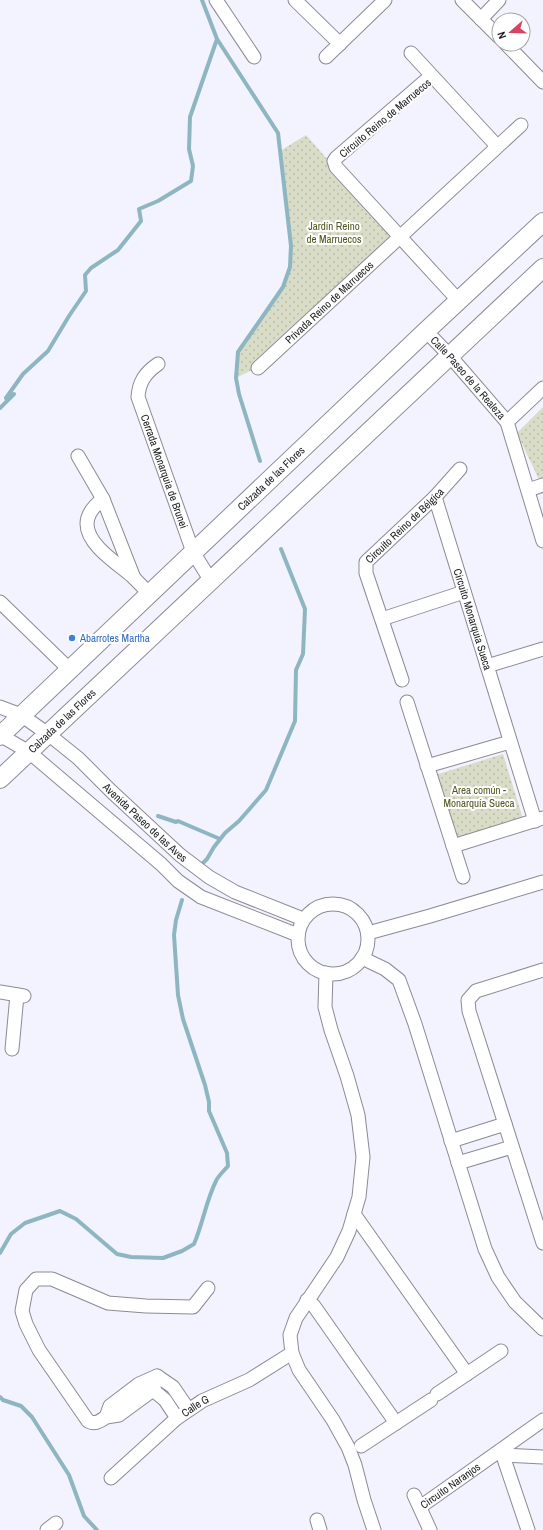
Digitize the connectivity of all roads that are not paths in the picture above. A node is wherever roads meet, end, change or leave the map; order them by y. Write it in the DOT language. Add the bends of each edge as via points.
graph roads {
  1 [pos="216,0"];
  2 [pos="295,0"];
  3 [pos="384,0"];
  4 [pos="462,0"];
  5 [pos="499,0"];
  6 [pos="481,19"];
  7 [pos="491,29"];
  8 [pos="340,44"];
  9 [pos="514,52"];
  10 [pos="411,53"];
  11 [pos="254,57"];
  12 [pos="326,57"];
  13 [pos="431,76"];
  14 [pos="543,82"];
  15 [pos="520,125"];
  16 [pos="496,146"];
  17 [pos="543,222"];
  18 [pos="400,236"];
  19 [pos="543,268"];
  20 [pos="458,300"];
  21 [pos="426,330"];
  22 [pos="450,356"];
  23 [pos="158,364"];
  24 [pos="258,368"];
  25 [pos="543,388"];
  26 [pos="507,422"];
  27 [pos="78,456"];
  28 [pos="460,469"];
  29 [pos="543,485"];
  30 [pos="528,490"];
  31 [pos="435,497"];
  32 [pos="103,498"];
  33 [pos="543,541"];
  34 [pos="194,552"];
  35 [pos="134,578"];
  36 [pos="211,581"];
  37 [pos="464,592"];
  38 [pos="149,594"];
  39 [pos="0,602"];
  40 [pos="382,619"];
  41 [pos="543,649"];
  42 [pos="487,666"];
  43 [pos="70,670"];
  44 [pos="402,680"];
  45 [pos="407,702"];
  46 [pos="0,707"];
  47 [pos="21,715"];
  48 [pos="48,734"];
  49 [pos="0,736"];
  50 [pos="510,742"];
  51 [pos="29,752"];
  52 [pos="427,766"];
  53 [pos="0,779"];
  54 [pos="539,820"];
  55 [pos="453,846"];
  56 [pos="176,850"];
  57 [pos="161,864"];
  58 [pos="463,877"];
  59 [pos="543,882"];
  60 [pos="303,919"];
  61 [pos="368,933"];
  62 [pos="298,935"];
  63 [pos="362,958"];
  64 [pos="543,972"];
  65 [pos="326,973"];
  66 [pos="0,992"];
  67 [pos="12,1049"];
  68 [pos="505,1124"];
  69 [pos="451,1141"];
  70 [pos="512,1147"];
  71 [pos="458,1163"];
  72 [pos="354,1214"];
  73 [pos="543,1243"];
  74 [pos="208,1288"];
  75 [pos="307,1300"];
  76 [pos="543,1329"];
  77 [pos="501,1351"];
  78 [pos="292,1353"];
  79 [pos="467,1374"];
  80 [pos="157,1376"];
  81 [pos="153,1390"];
  82 [pos="188,1409"];
  83 [pos="106,1417"];
  84 [pos="177,1418"];
  85 [pos="543,1420"];
  86 [pos="396,1423"];
  87 [pos="361,1446"];
  88 [pos="502,1452"];
  89 [pos="543,1458"];
  90 [pos="111,1478"];
  91 [pos="414,1495"];
  92 [pos="420,1507"];
  93 [pos="374,1530"];
  94 [pos="430,1530"];
  95 [pos="528,1530"];
  1 -- 11 [label="street"];
  2 -- 8 [label="street"];
  3 -- 8 [label="street"];
  4 -- 6 [label="street"];
  5 -- 6 [label="street"];
  6 -- 7 [label="street"];
  8 -- 12 [label="street"];
  9 -- 14 [label="street"];
  10 -- 13 [label="street"];
  13 -- 16 [label="street, Circuito Reino de Marruecos"];
  13 -- 18 [label="street, Circuito Reino de Marruecos" via="334,161 336,167"];
  15 -- 16 [label="street"];
  16 -- 18 [label="street"];
  17 -- 20 [label="street, Calzada de las Flores"];
  18 -- 20 [label="street, Circuito Reino de Marruecos"];
  18 -- 24 [label="street, Privada Reino de Marruecos"];
  19 -- 22 [label="street, Calzada de las Flores"];
  20 -- 21 [label="street, Calzada de las Flores"];
  21 -- 22 [label="street, Calle Paseo de la Realeza"];
  21 -- 34 [label="street, Calzada de las Flores"];
  22 -- 26 [label="street, Calle Paseo de la Realeza"];
  22 -- 36 [label="street, Calzada de las Flores"];
  23 -- 34 [label="street, Cerrada Monarquia de Brunei" via="142,378 138,397"];
  25 -- 26 [label="street"];
  26 -- 30 [label="street, Calle Paseo de la Realeza"];
  27 -- 32 [label="street"];
  28 -- 31 [label="street, Circuito Reino de Bélgica"];
  29 -- 30 [label="street"];
  30 -- 33 [label="street, Calle Paseo de la Realeza"];
  31 -- 37 [label="street, Circuito Monarquia Sueca"];
  31 -- 40 [label="street, Circuito Reino de Bélgica" via="366,562 366,573"];
  32 -- 35 [label="street"];
  32 -- 35 [label="street" via="89,513 87,524 90,536 98,548"];
  34 -- 36 [label="street, Cerrada Monarquia de Brunei"];
  34 -- 38 [label="street, Calzada de las Flores"];
  35 -- 38 [label="street"];
  36 -- 48 [label="street, Calzada de las Flores"];
  37 -- 40 [label="street"];
  37 -- 42 [label="street, Circuito Monarquia Sueca"];
  38 -- 43 [label="street, Calzada de las Flores"];
  39 -- 43 [label="street"];
  40 -- 44 [label="street"];
  41 -- 42 [label="street"];
  42 -- 50 [label="street, Circuito Monarquia Sueca"];
  43 -- 47 [label="street, Calzada de las Flores"];
  45 -- 52 [label="street"];
  46 -- 47 [label="street, Avenida Paseo de las Aves"];
  47 -- 48 [label="street, Avenida Paseo de las Aves"];
  47 -- 49 [label="street, Calzada de las Flores"];
  48 -- 51 [label="street, Calzada de las Flores"];
  48 -- 56 [label="street, Avenida Paseo de las Aves" via="78,758"];
  49 -- 51 [label="street, Avenida Paseo de las Aves"];
  50 -- 52 [label="street"];
  50 -- 54 [label="street, Circuito Monarquia Sueca"];
  51 -- 53 [label="street, Calzada de las Flores"];
  51 -- 57 [label="street, Avenida Paseo de las Aves"];
  52 -- 55 [label="street"];
  54 -- 55 [label="street, Circuito Monarquia Sueca"];
  55 -- 58 [label="street"];
  56 -- 57 [label="street"];
  56 -- 60 [label="street, Avenida Paseo de las Aves" via="208,877 228,888"];
  57 -- 62 [label="street, Avenida Paseo de las Aves" via="178,881 201,896"];
  59 -- 61 [label="street"];
  60 -- 61 [label="street" via="323,904 340,904 358,914"];
  60 -- 62 [label="street"];
  61 -- 63 [label="street" via="368,942"];
  62 -- 65 [label="street" via="300,952 305,960 317,970"];
  63 -- 65 [label="street" via="342,973"];
  63 -- 69 [label="street" via="385,969 399,980"];
  64 -- 68 [label="street" via="476,991 468,1000 469,1011"];
  65 -- 72 [label="street" via="325,1007 358,1115 363,1157 360,1197"];
  66 -- 67 [label="street" via="21,996"];
  68 -- 69 [label="street"];
  68 -- 70 [label="street"];
  69 -- 71 [label="street"];
  70 -- 71 [label="street"];
  70 -- 73 [label="street"];
  71 -- 76 [label="street" via="485,1249 498,1277 515,1302"];
  72 -- 75 [label="street" via="337,1257"];
  72 -- 79 [label="street"];
  74 -- 83 [label="street" via="193,1307 174,1308 108,1303 52,1279 36,1279 26,1290 22,1311 40,1350 88,1421 92,1424 97,1423"];
  75 -- 78 [label="street" via="290,1334"];
  75 -- 86 [label="street" via="314,1306"];
  77 -- 79 [label="street"];
  78 -- 82 [label="street, Calle G" via="249,1380"];
  78 -- 93 [label="street" via="299,1370 348,1447 356,1465"];
  79 -- 86 [label="street"];
  80 -- 81 [label="street"];
  80 -- 82 [label="street" via="173,1387"];
  80 -- 83 [label="street" via="139,1384 110,1406"];
  81 -- 83 [label="street" via="119,1415"];
  81 -- 84 [label="street" via="165,1400"];
  82 -- 84 [label="street, Calle G"];
  84 -- 90 [label="street, Calle G"];
  85 -- 88 [label="street, Circuito Naranjos"];
  86 -- 87 [label="street"];
  88 -- 89 [label="street"];
  88 -- 92 [label="street, Circuito Naranjos"];
  88 -- 95 [label="street"];
  91 -- 92 [label="street"];
  92 -- 94 [label="street, Circuito Naranjos"];
}
